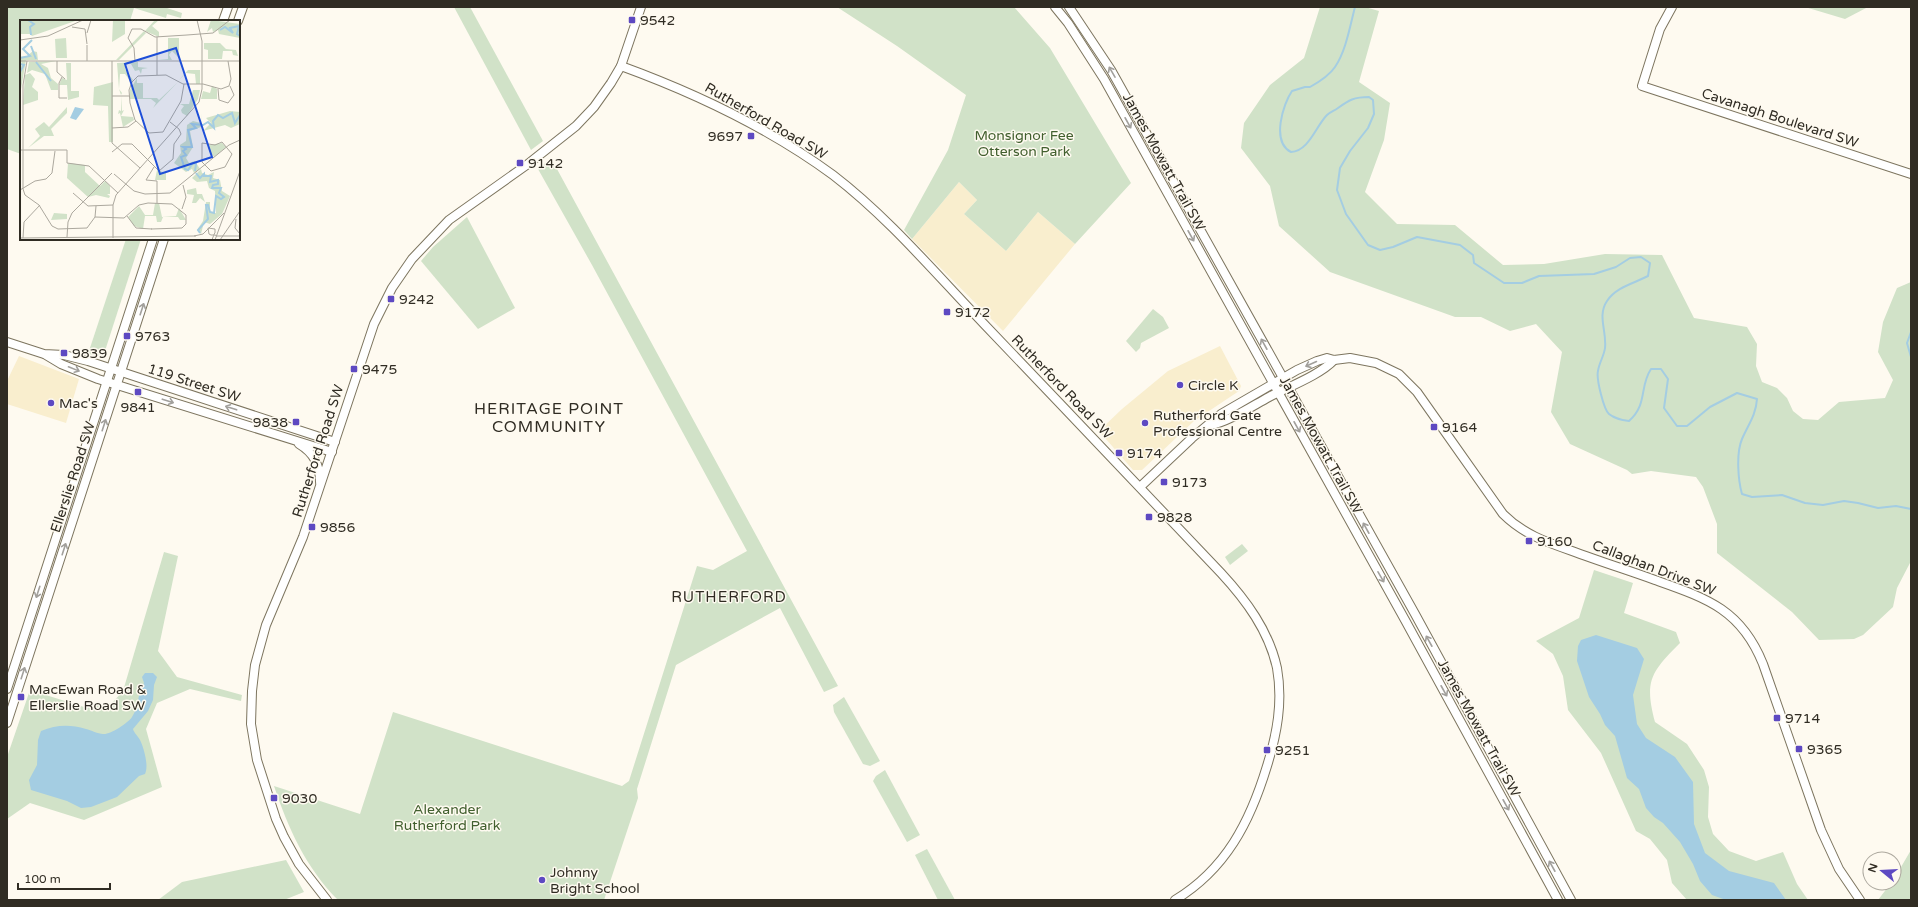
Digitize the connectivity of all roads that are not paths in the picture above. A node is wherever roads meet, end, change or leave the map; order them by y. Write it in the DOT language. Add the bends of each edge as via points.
graph roads {
  1 [pos="228,7"];
  2 [pos="641,7"];
  3 [pos="1672,7"];
  4 [pos="1071,10"];
  5 [pos="1060,11"];
  6 [pos="223,20"];
  7 [pos="621,66"];
  8 [pos="1911,174"];
  9 [pos="153,240"];
  10 [pos="164,240"];
  11 [pos="7,342"];
  12 [pos="44,354"];
  13 [pos="1334,360"];
  14 [pos="111,369"];
  15 [pos="121,373"];
  16 [pos="1283,378"];
  17 [pos="107,382"];
  18 [pos="1273,384"];
  19 [pos="117,385"];
  20 [pos="1288,388"];
  21 [pos="1278,393"];
  22 [pos="1205,427"];
  23 [pos="293,440"];
  24 [pos="335,442"];
  25 [pos="332,452"];
  26 [pos="1140,487"];
  27 [pos="320,488"];
  28 [pos="7,688"];
  29 [pos="7,723"];
  30 [pos="327,900"];
  31 [pos="1175,900"];
  32 [pos="1558,900"];
  33 [pos="1571,900"];
  34 [pos="1860,900"];
  1 -- 6 [label="street"];
  2 -- 7 [label="street, Rutherford Road SW"];
  3 -- 8 [label="street, Cavanagh Boulevard SW" via="1660,29 1642,86"];
  4 -- 5 [label="street"];
  16 -- 4 [label="street, James Mowatt Trail SW, one-way" via="1111,70"];
  5 -- 18 [label="street, James Mowatt Trail SW, one-way" via="1104,79"];
  7 -- 24 [label="street, Rutherford Road SW" via="601,99 576,126 516,173 449,220 412,259 392,288 376,319"];
  7 -- 26 [label="street, Rutherford Road SW" via="679,88 742,119 807,157 845,185 887,223"];
  9 -- 14 [label="street, Ellerslie Road SW"];
  15 -- 10 [label="street, Ellerslie Road SW, one-way"];
  11 -- 12 [label="street, 119 Street SW"];
  12 -- 14 [label="street, 119 Street SW" via="64,355"];
  12 -- 17 [label="street, 119 Street SW, one-way" via="61,364"];
  13 -- 16 [label="street, Callaghan Drive SW, one-way" via="1328,358 1317,361"];
  13 -- 20 [label="street" via="1328,366"];
  13 -- 34 [label="street, Callaghan Drive SW" via="1350,358 1376,363 1405,379 1418,392 1503,514 1521,530 1550,543 1699,596 1716,604 1732,617 1750,638 1760,655 1821,830 1839,870"];
  14 -- 15 [label="street, 119 Street SW"];
  14 -- 17 [label="street, Ellerslie Road SW"];
  15 -- 19 [label="street, Ellerslie Road SW"];
  24 -- 15 [label="street, 119 Street SW, one-way"];
  16 -- 18 [label="street, Callaghan Drive SW"];
  16 -- 20 [label="street, James Mowatt Trail SW"];
  17 -- 19 [label="street, 119 Street SW"];
  17 -- 28 [label="street, Ellerslie Road SW, one-way"];
  18 -- 21 [label="street, James Mowatt Trail SW"];
  18 -- 22 [label="street, Callaghan Drive SW" via="1221,414"];
  19 -- 23 [label="street, 119 Street SW, one-way"];
  29 -- 19 [label="street, Ellerslie Road SW, one-way"];
  20 -- 21 [label="street"];
  33 -- 20 [label="street, James Mowatt Trail SW, one-way"];
  21 -- 22 [label="street" via="1222,423"];
  21 -- 32 [label="street, James Mowatt Trail SW, one-way"];
  22 -- 26 [label="street, Callaghan Drive SW"];
  23 -- 25 [label="street, 119 Street SW"];
  23 -- 27 [label="street" via="309,450 315,458"];
  24 -- 25 [label="street, Rutherford Road SW"];
  25 -- 27 [label="street, Rutherford Road SW"];
  26 -- 31 [label="street, Rutherford Road SW" via="1248,605 1269,644 1279,687 1280,710 1276,736 1248,820 1214,867"];
  27 -- 30 [label="street, Rutherford Road SW" via="261,640 253,680 251,713 257,760 278,823 298,864"];
}
